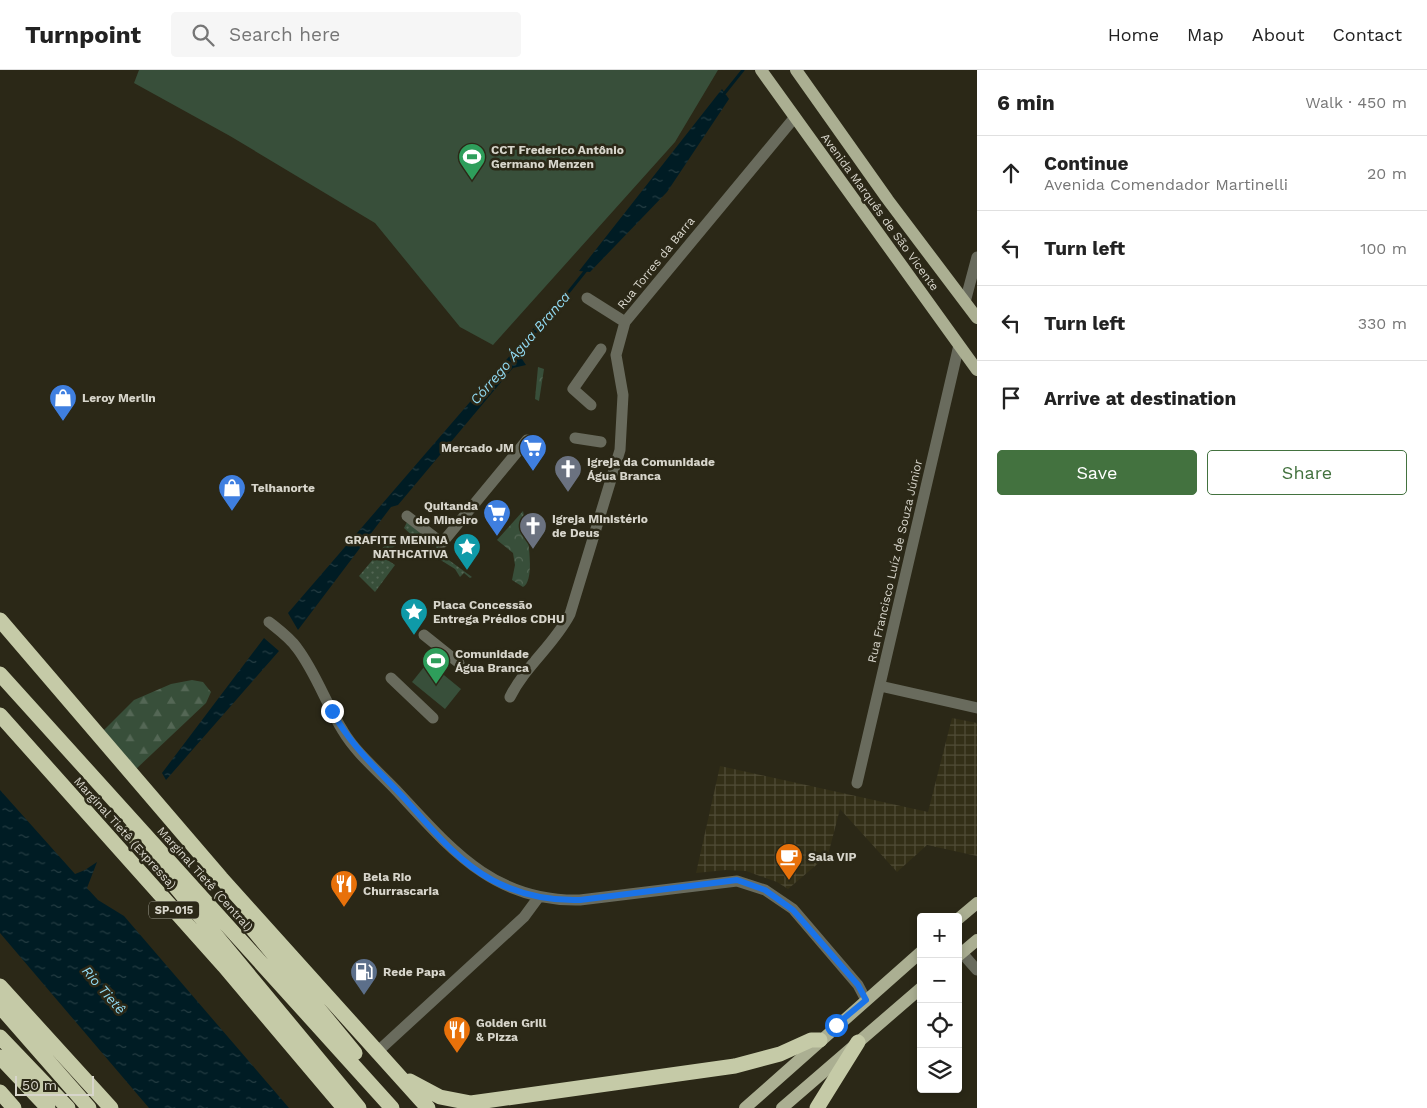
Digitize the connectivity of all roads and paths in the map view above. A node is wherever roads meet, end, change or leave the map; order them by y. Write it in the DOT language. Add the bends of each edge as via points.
graph roads {
  1 [pos="760,70"];
  2 [pos="796,70"];
  3 [pos="795,117"];
  4 [pos="977,257"];
  5 [pos="587,298"];
  6 [pos="966,302"];
  7 [pos="977,318"];
  8 [pos="625,322"];
  9 [pos="959,345"];
  10 [pos="601,349"];
  11 [pos="977,370"];
  12 [pos="591,405"];
  13 [pos="575,438"];
  14 [pos="527,440"];
  15 [pos="601,442"];
  16 [pos="407,516"];
  17 [pos="0,620"];
  18 [pos="269,622"];
  19 [pos="424,635"];
  20 [pos="459,663"];
  21 [pos="0,674"];
  22 [pos="390,678"];
  23 [pos="880,686"];
  24 [pos="510,697"];
  25 [pos="977,708"];
  26 [pos="0,715"];
  27 [pos="432,718"];
  28 [pos="857,783"];
  29 [pos="102,788"];
  30 [pos="221,878"];
  31 [pos="538,898"];
  32 [pos="977,903"];
  33 [pos="962,916"];
  34 [pos="977,940"];
  35 [pos="962,953"];
  36 [pos="917,955"];
  37 [pos="962,957"];
  38 [pos="977,970"];
  39 [pos="0,986"];
  40 [pos="917,991"];
  41 [pos="866,1000"];
  42 [pos="0,1002"];
  43 [pos="0,1037"];
  44 [pos="820,1040"];
  45 [pos="858,1042"];
  46 [pos="376,1053"];
  47 [pos="0,1056"];
  48 [pos="395,1072"];
  49 [pos="0,1092"];
  50 [pos="390,1106"];
  51 [pos="14,1108"];
  52 [pos="48,1108"];
  53 [pos="68,1108"];
  54 [pos="89,1108"];
  55 [pos="111,1108"];
  56 [pos="344,1108"];
  57 [pos="359,1108"];
  58 [pos="428,1108"];
  59 [pos="745,1108"];
  60 [pos="782,1108"];
  61 [pos="817,1108"];
  1 -- 3 [label="main road, Avenida Marquês de São Vicente"];
  2 -- 6 [label="main road, Avenida Marquês de São Vicente" via="888,200"];
  3 -- 8 [label="street, Rua Torres da Barra"];
  3 -- 9 [label="main road, Avenida Marquês de São Vicente"];
  4 -- 6 [label="street"];
  5 -- 8 [label="street"];
  6 -- 7 [label="main road, Avenida Marquês de São Vicente"];
  8 -- 24 [label="street, Rua Torres da Barra" via="616,355 623,395 620,450 570,614 523,674"];
  9 -- 11 [label="main road, Avenida Marquês de São Vicente"];
  9 -- 23 [label="street, Rua Francisco Luíz de Souza Júnior"];
  10 -- 12 [label="street" via="573,389"];
  13 -- 15 [label="street"];
  14 -- 16 [label="street" via="442,543"];
  17 -- 30 [label="highway"];
  18 -- 31 [label="street" via="296,646 344,732 440,837 491,880"];
  19 -- 20 [label="street"];
  21 -- 29 [label="highway, Marginal Tietê (Central)"];
  22 -- 27 [label="street"];
  23 -- 25 [label="street"];
  23 -- 28 [label="street, Rua Francisco Luíz de Souza Júnior"];
  26 -- 56 [label="highway, Marginal Tietê (Expressa) / SP-015" via="224,966"];
  29 -- 50 [label="highway, Marginal Tietê (Central)"];
  29 -- 57 [label="highway" via="121,822"];
  30 -- 46 [label="highway"];
  30 -- 50 [label="highway" via="242,917 380,1082"];
  31 -- 41 [label="street" via="580,900 737,880 765,890 793,910 858,985"];
  31 -- 46 [label="street" via="524,917"];
  32 -- 33 [label="main road"];
  34 -- 35 [label="main road"];
  36 -- 41 [label="main road"];
  37 -- 38 [label="street"];
  39 -- 55 [label="highway"];
  40 -- 45 [label="main road"];
  41 -- 44 [label="main road"];
  42 -- 54 [label="highway" via="4,1012"];
  43 -- 53 [label="highway"];
  44 -- 48 [label="highway" via="811,1040 759,1061 735,1066 471,1103 428,1092"];
  44 -- 59 [label="main road"];
  45 -- 60 [label="main road"];
  45 -- 61 [label="highway"];
  46 -- 48 [label="highway"];
  47 -- 52 [label="highway"];
  48 -- 58 [label="highway"];
  49 -- 51 [label="highway"];
}
